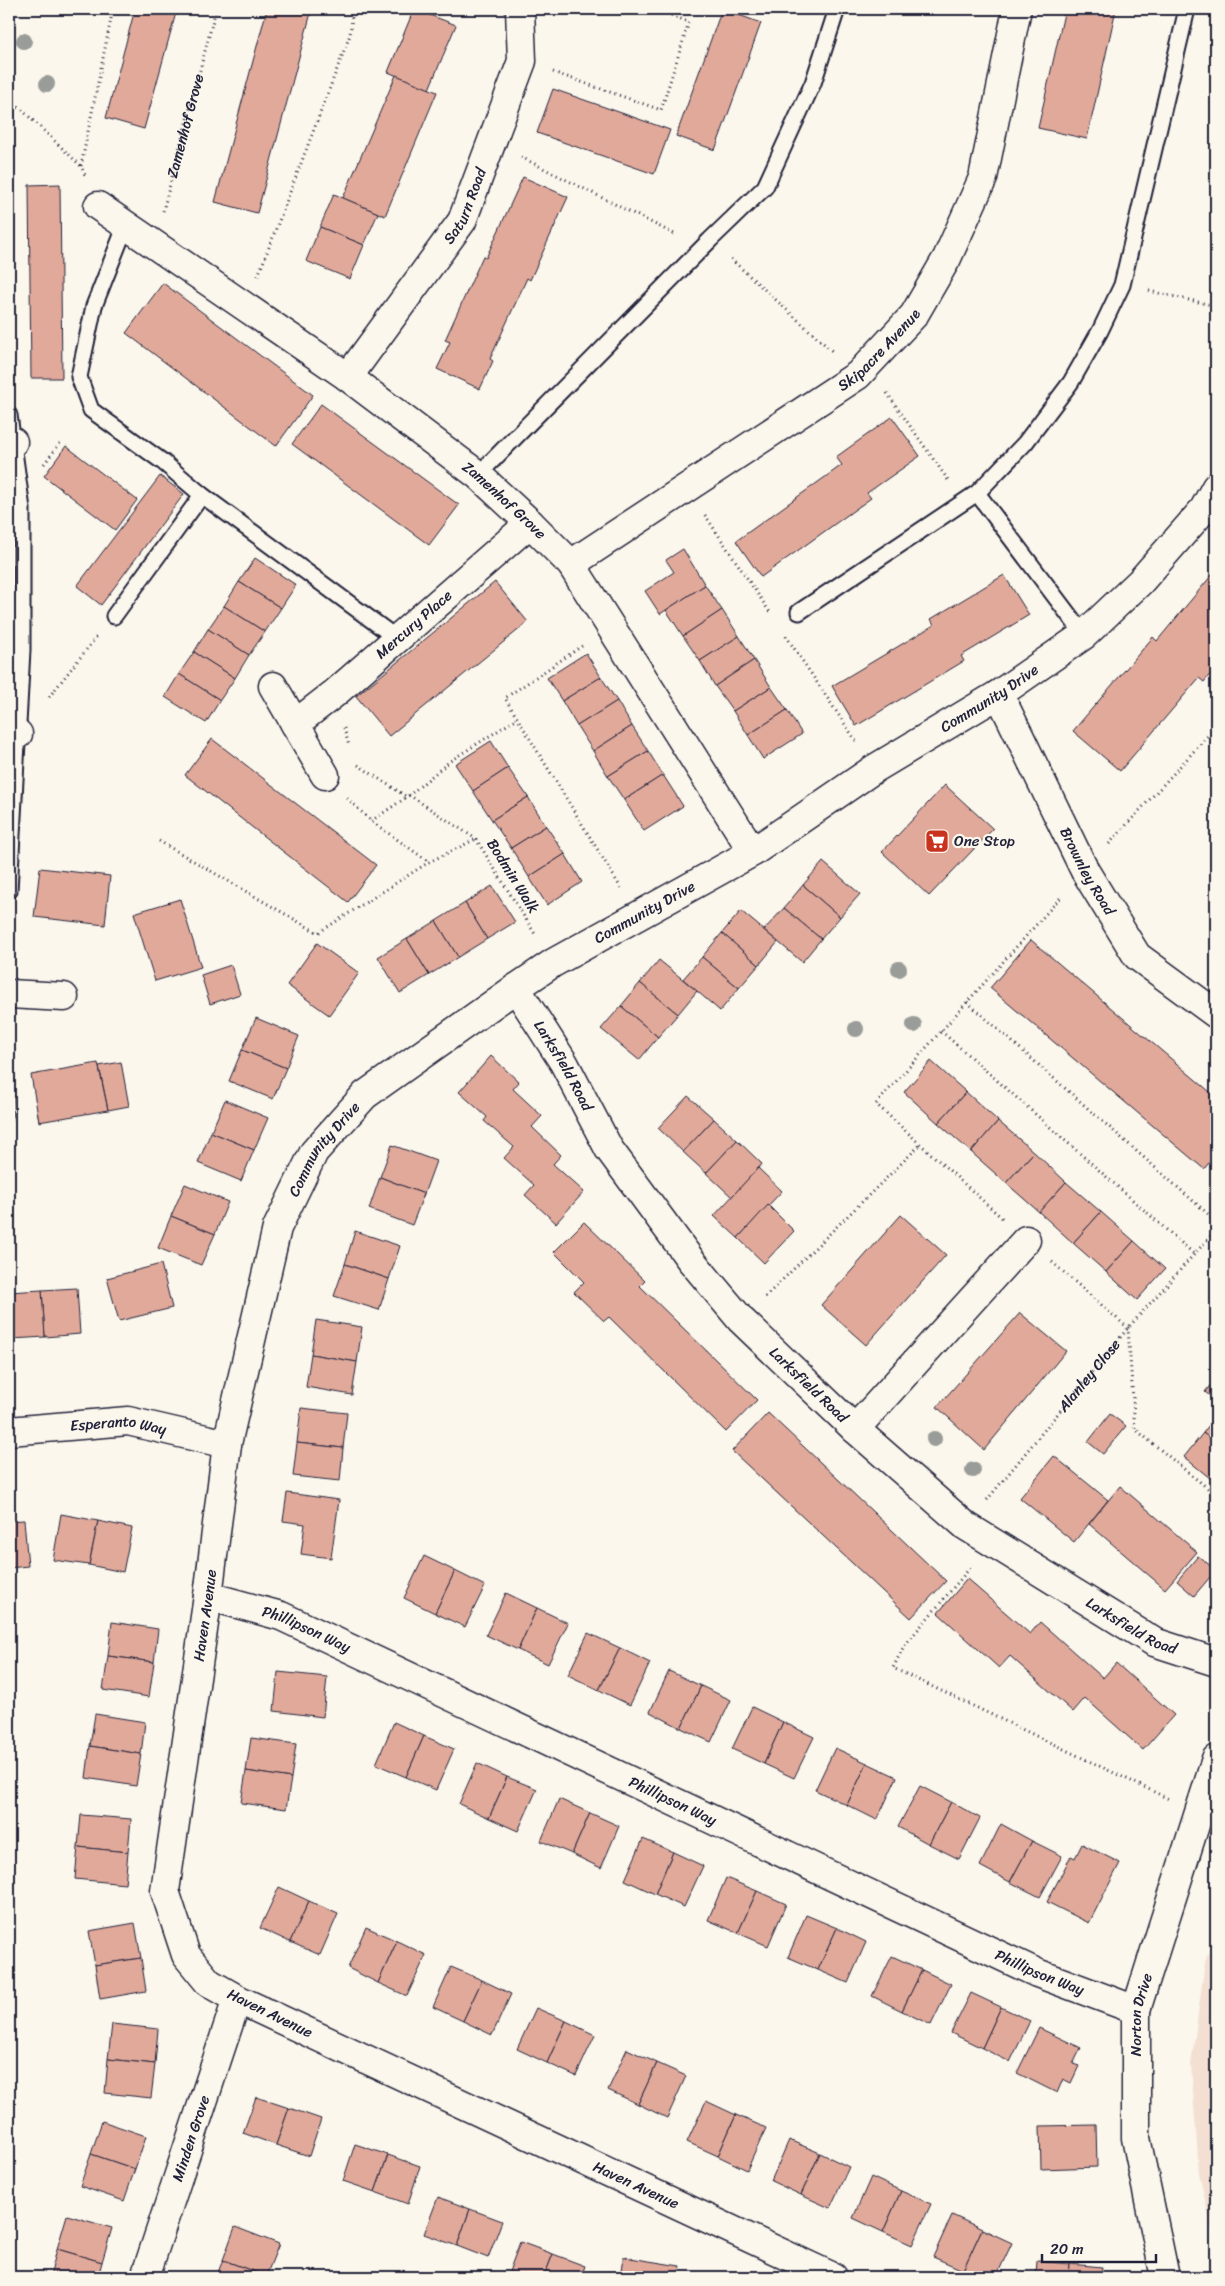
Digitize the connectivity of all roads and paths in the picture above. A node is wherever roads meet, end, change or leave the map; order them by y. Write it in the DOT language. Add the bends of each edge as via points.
graph roads {
  1 [pos="113,9"];
  2 [pos="216,9"];
  3 [pos="353,9"];
  4 [pos="520,9"];
  5 [pos="655,9"];
  6 [pos="837,9"];
  7 [pos="1015,9"];
  8 [pos="1187,9"];
  9 [pos="522,61"];
  10 [pos="9,102"];
  11 [pos="492,142"];
  12 [pos="98,206"];
  13 [pos="126,225"];
  14 [pos="706,244"];
  15 [pos="155,245"];
  16 [pos="1122,285"];
  17 [pos="1216,306"];
  18 [pos="247,307"];
  19 [pos="863,370"];
  20 [pos="348,377"];
  21 [pos="10,415"];
  22 [pos="11,442"];
  23 [pos="478,475"];
  24 [pos="1216,486"];
  25 [pos="977,493"];
  26 [pos="202,495"];
  27 [pos="964,502"];
  28 [pos="530,523"];
  29 [pos="571,564"];
  30 [pos="799,612"];
  31 [pos="114,616"];
  32 [pos="610,628"];
  33 [pos="1084,635"];
  34 [pos="396,638"];
  35 [pos="273,686"];
  36 [pos="335,693"];
  37 [pos="999,694"];
  38 [pos="518,718"];
  39 [pos="295,724"];
  40 [pos="1216,727"];
  41 [pos="14,734"];
  42 [pos="351,754"];
  43 [pos="354,762"];
  44 [pos="325,775"];
  45 [pos="408,796"];
  46 [pos="371,821"];
  47 [pos="476,839"];
  48 [pos="159,841"];
  49 [pos="753,852"];
  50 [pos="10,853"];
  51 [pos="429,862"];
  52 [pos="1085,871"];
  53 [pos="9,891"];
  54 [pos="638,916"];
  55 [pos="553,963"];
  56 [pos="516,988"];
  57 [pos="9,994"];
  58 [pos="64,997"];
  59 [pos="967,1002"];
  60 [pos="1216,1014"];
  61 [pos="941,1031"];
  62 [pos="920,1145"];
  63 [pos="998,1215"];
  64 [pos="1216,1221"];
  65 [pos="1216,1230"];
  66 [pos="1026,1240"];
  67 [pos="1194,1254"];
  68 [pos="1063,1272"];
  69 [pos="741,1320"];
  70 [pos="1128,1328"];
  71 [pos="856,1429"];
  72 [pos="9,1431"];
  73 [pos="227,1444"];
  74 [pos="1216,1495"];
  75 [pos="966,1526"];
  76 [pos="992,1541"];
  77 [pos="208,1596"];
  78 [pos="1216,1662"];
  79 [pos="1216,1759"];
  80 [pos="1199,1813"];
  81 [pos="237,1999"];
  82 [pos="1136,2010"];
  83 [pos="145,2277"];
  84 [pos="833,2277"];
  85 [pos="1165,2277"];
  1 -- 10 [label="path" via="81,166 22,110"];
  2 -- 15 [label="path, Zamenhof Grove"];
  3 -- 18 [label="path" via="350,35"];
  4 -- 9 [label="street, Saturn Road"];
  5 -- 9 [label="path" via="689,22 661,110"];
  6 -- 14 [label="lane" via="813,83 765,186"];
  7 -- 19 [label="street, Skipacre Avenue" via="983,178 947,258 914,315"];
  8 -- 16 [label="lane"];
  9 -- 11 [label="street, Saturn Road"];
  11 -- 14 [label="path"];
  11 -- 20 [label="street, Saturn Road" via="462,221"];
  12 -- 13 [label="street, Zamenhof Grove"];
  13 -- 15 [label="street, Zamenhof Grove"];
  13 -- 26 [label="lane" via="94,306 79,377 91,410"];
  14 -- 19 [label="path"];
  14 -- 23 [label="lane"];
  15 -- 18 [label="street, Zamenhof Grove"];
  16 -- 17 [label="path"];
  16 -- 25 [label="lane" via="1071,382 1024,443"];
  18 -- 20 [label="street, Zamenhof Grove"];
  19 -- 27 [label="path"];
  19 -- 29 [label="street, Skipacre Avenue"];
  20 -- 23 [label="street, Zamenhof Grove"];
  21 -- 22 [label="lane"];
  22 -- 41 [label="lane" via="22,509 22,650"];
  23 -- 28 [label="street, Zamenhof Grove"];
  24 -- 33 [label="street, Community Drive" via="1204,509 1140,582"];
  25 -- 27 [label="lane"];
  25 -- 33 [label="lane"];
  26 -- 31 [label="lane"];
  26 -- 34 [label="lane"];
  27 -- 30 [label="lane"];
  28 -- 29 [label="street, Zamenhof Grove"];
  28 -- 34 [label="street, Mercury Place"];
  29 -- 32 [label="street, Zamenhof Grove"];
  31 -- 41 [label="path"];
  32 -- 38 [label="path" via="505,698"];
  32 -- 49 [label="street, Zamenhof Grove"];
  33 -- 37 [label="street, Community Drive"];
  34 -- 36 [label="street, Mercury Place"];
  35 -- 39 [label="street"];
  36 -- 39 [label="street, Mercury Place"];
  36 -- 42 [label="path"];
  37 -- 49 [label="street, Community Drive" via="874,769"];
  37 -- 52 [label="street, Brownley Road"];
  38 -- 45 [label="path" via="450,761"];
  38 -- 54 [label="path"];
  39 -- 44 [label="street"];
  40 -- 52 [label="path"];
  41 -- 50 [label="lane"];
  43 -- 45 [label="path, Bodmin Walk"];
  44 -- 46 [label="path"];
  45 -- 46 [label="path"];
  45 -- 47 [label="path, Bodmin Walk"];
  46 -- 51 [label="path"];
  47 -- 51 [label="path"];
  47 -- 55 [label="path, Bodmin Walk"];
  48 -- 51 [label="path" via="318,933"];
  49 -- 54 [label="street, Community Drive"];
  50 -- 53 [label="lane"];
  52 -- 59 [label="path"];
  52 -- 60 [label="street, Brownley Road" via="1137,956"];
  54 -- 55 [label="street, Community Drive"];
  55 -- 56 [label="street, Community Drive"];
  56 -- 69 [label="street, Larksfield Road" via="564,1063 609,1149 690,1259"];
  56 -- 73 [label="street, Community Drive" via="365,1095 314,1152 277,1228"];
  57 -- 58 [label="street"];
  59 -- 61 [label="path"];
  59 -- 64 [label="path"];
  61 -- 62 [label="path" via="876,1104"];
  61 -- 67 [label="path"];
  62 -- 63 [label="path"];
  62 -- 69 [label="path"];
  65 -- 67 [label="path, Alanley Close"];
  66 -- 71 [label="street"];
  67 -- 70 [label="path, Alanley Close"];
  68 -- 70 [label="path"];
  69 -- 71 [label="street, Larksfield Road"];
  70 -- 74 [label="path" via="1135,1429"];
  70 -- 75 [label="path, Alanley Close"];
  71 -- 75 [label="street, Larksfield Road"];
  72 -- 73 [label="street, Esperanto Way" via="128,1421"];
  73 -- 77 [label="street, Haven Avenue"];
  75 -- 76 [label="street, Larksfield Road"];
  76 -- 78 [label="street, Larksfield Road" via="1154,1642"];
  76 -- 80 [label="path" via="904,1646 894,1668"];
  77 -- 81 [label="street, Haven Avenue" via="165,1891 186,1955 210,1983"];
  77 -- 82 [label="street, Phillipson Way" via="281,1616 1037,1973"];
  79 -- 80 [label="street, Norton Drive"];
  80 -- 82 [label="street, Norton Drive"];
  81 -- 83 [label="street, Minden Grove"];
  81 -- 84 [label="street, Haven Avenue"];
  82 -- 85 [label="street, Norton Drive" via="1136,2138"];
}
